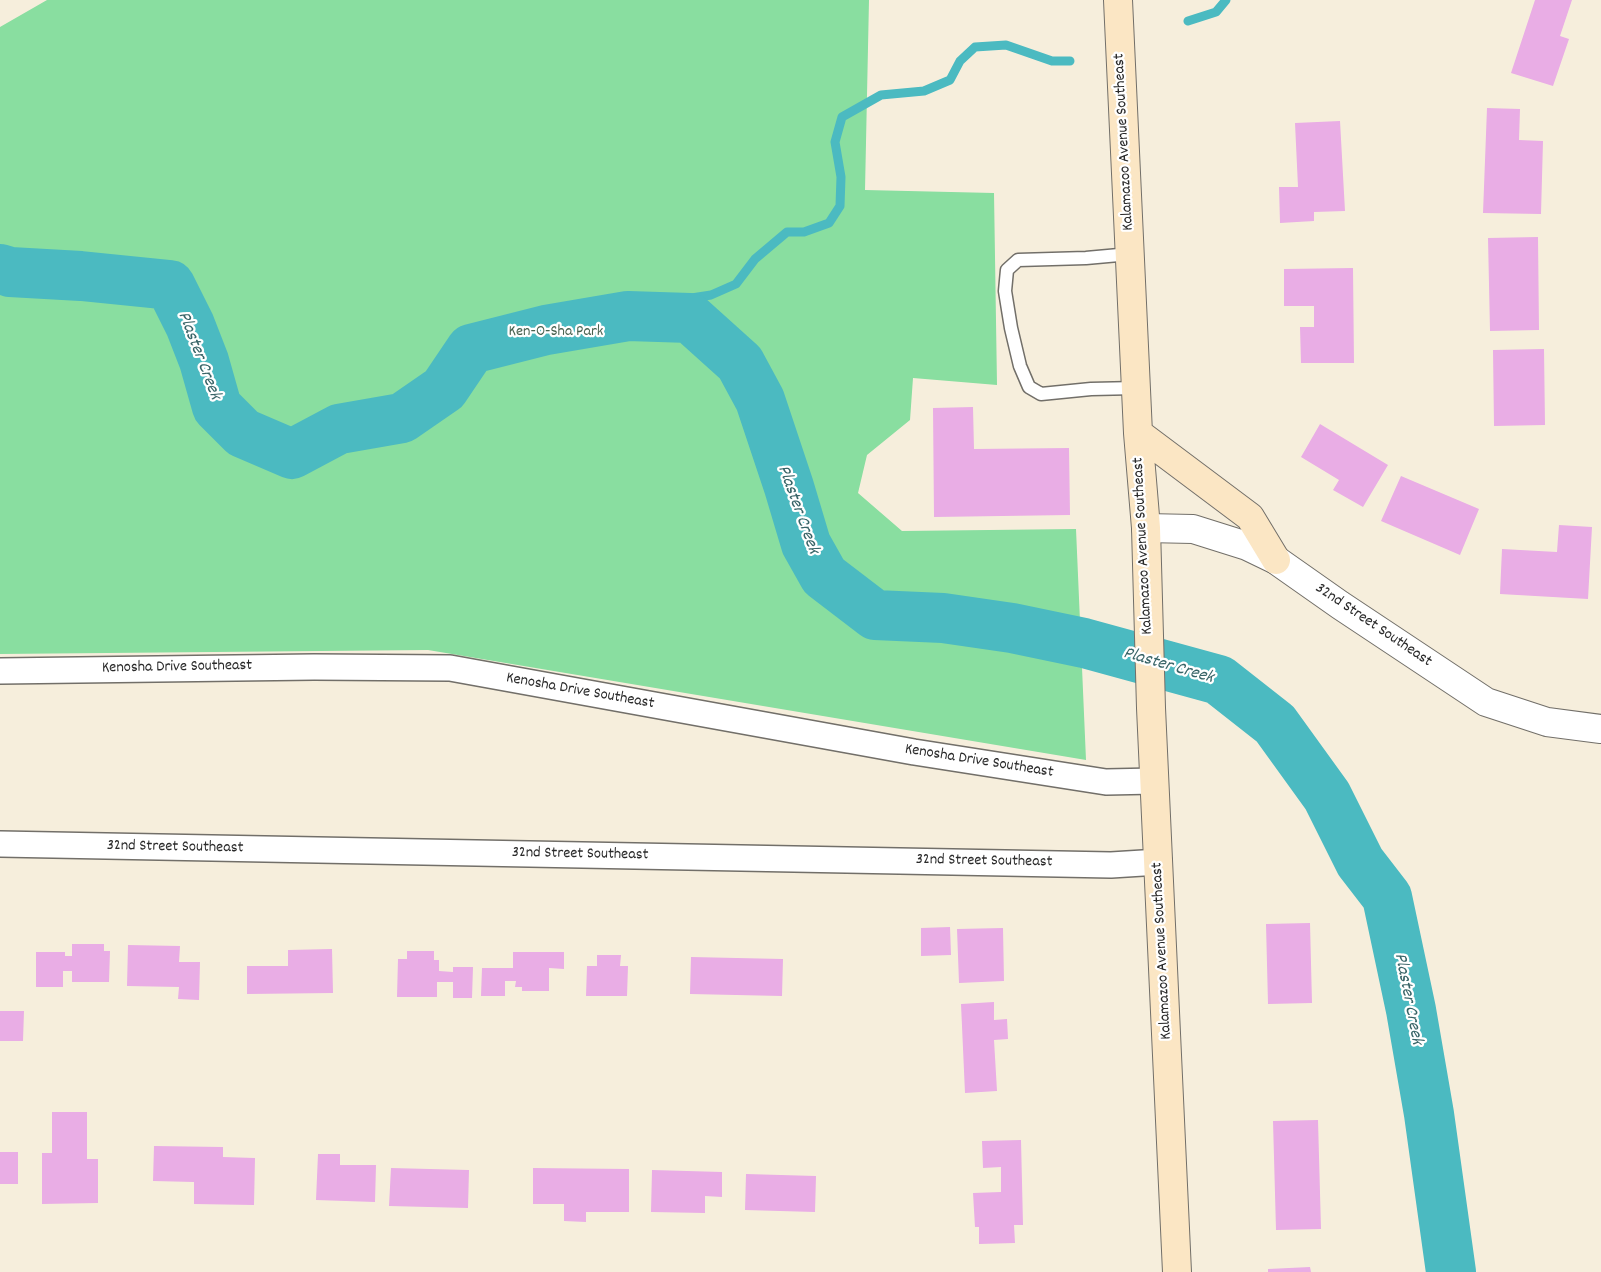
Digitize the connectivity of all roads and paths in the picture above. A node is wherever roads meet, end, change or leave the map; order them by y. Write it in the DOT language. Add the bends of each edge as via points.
graph roads {
  1 [pos="1118,0"];
  2 [pos="1130,254"];
  3 [pos="1136,388"];
  4 [pos="1138,433"];
  5 [pos="1146,528"];
  6 [pos="1276,560"];
  7 [pos="0,671"];
  8 [pos="1601,729"];
  9 [pos="1154,781"];
  10 [pos="0,844"];
  11 [pos="1159,862"];
  12 [pos="1177,1272"];
  1 -- 2 [label="main road, Kalamazoo Avenue Southeast"];
  2 -- 3 [label="main road, Kalamazoo Avenue Southeast"];
  2 -- 3 [label="lane" via="1018,260 1007,270 1005,291 1020,366 1029,387 1041,394"];
  3 -- 4 [label="main road, Kalamazoo Avenue Southeast"];
  4 -- 5 [label="main road, Kalamazoo Avenue Southeast"];
  4 -- 6 [label="main road" via="1250,517"];
  5 -- 6 [label="street, 32nd Street Southeast" via="1193,529 1247,546"];
  5 -- 9 [label="main road, Kalamazoo Avenue Southeast"];
  6 -- 8 [label="street, 32nd Street Southeast" via="1486,702 1548,722"];
  7 -- 9 [label="street, Kenosha Drive Southeast" via="450,668 924,753 1106,782"];
  9 -- 11 [label="main road, Kalamazoo Avenue Southeast"];
  10 -- 11 [label="street, 32nd Street Southeast" via="1101,865"];
  11 -- 12 [label="main road, Kalamazoo Avenue Southeast"];
}
